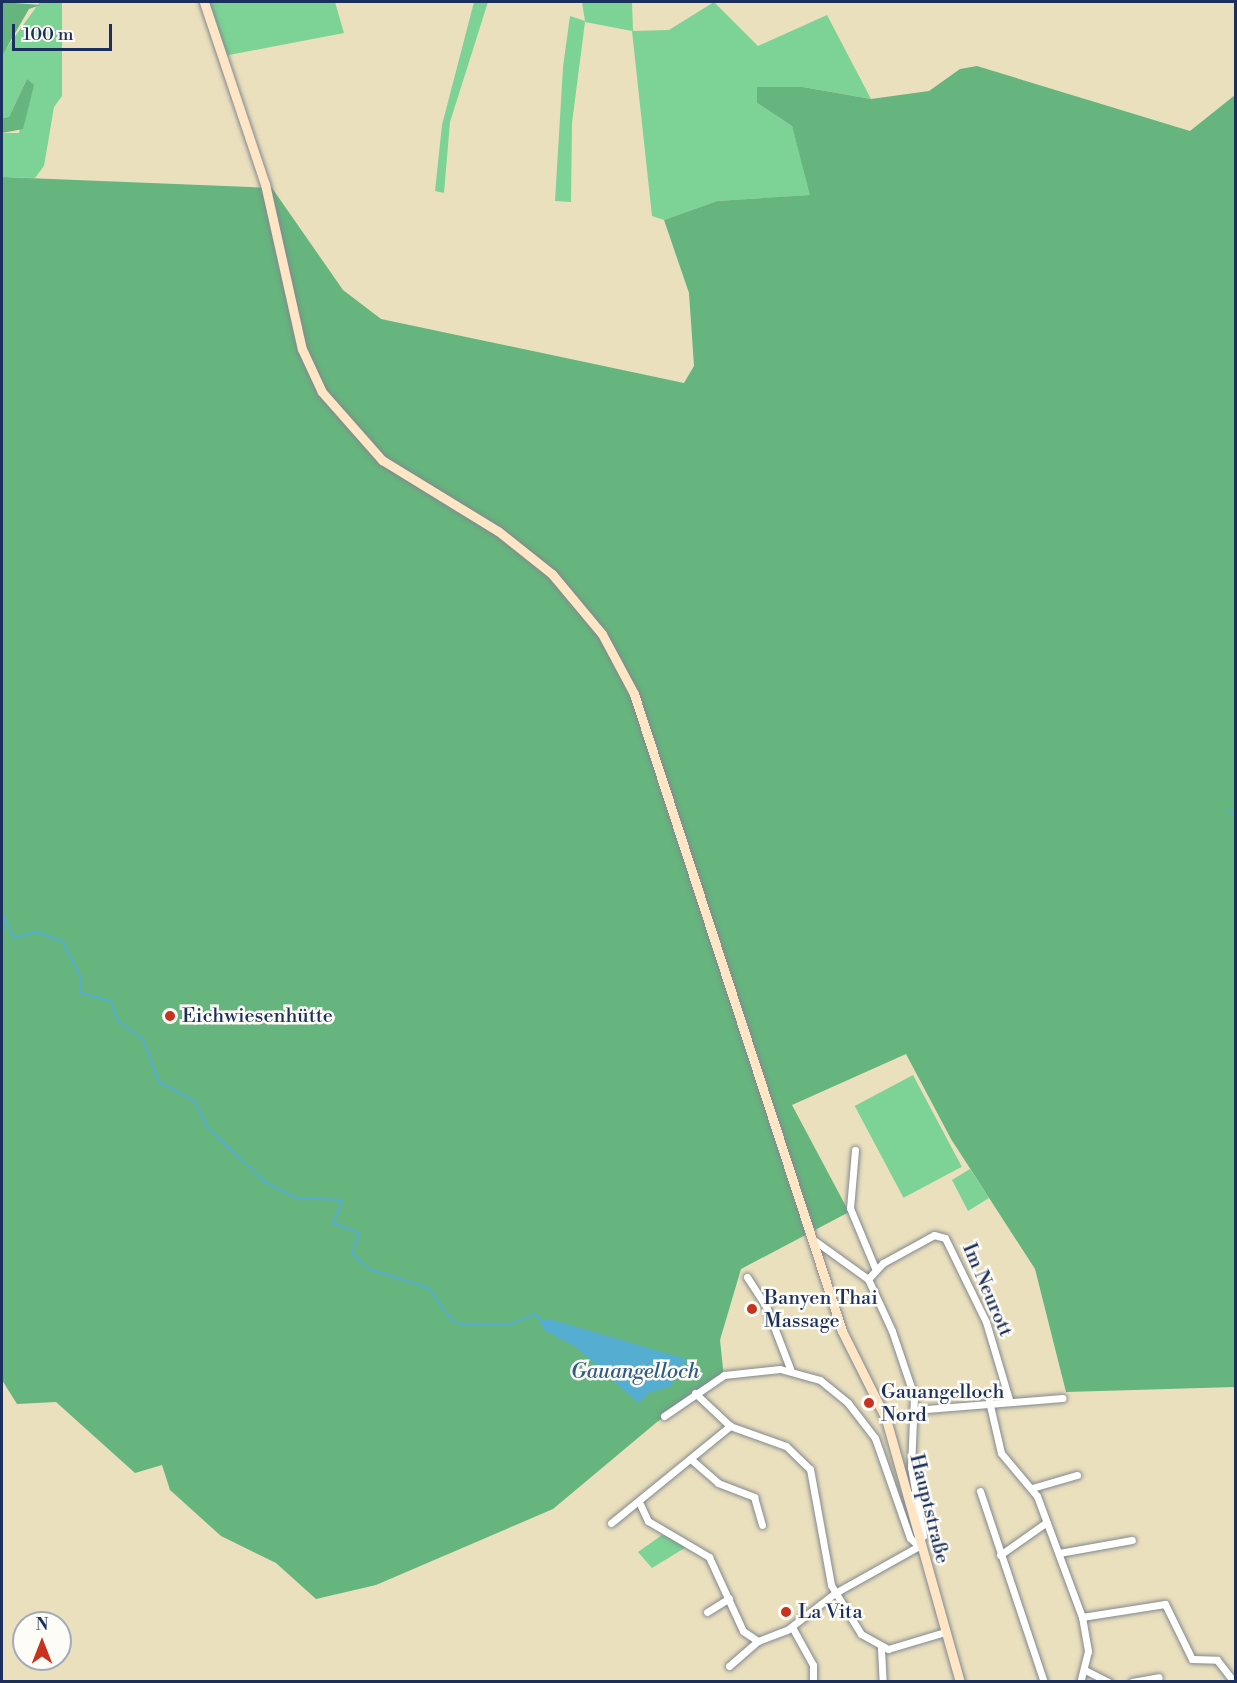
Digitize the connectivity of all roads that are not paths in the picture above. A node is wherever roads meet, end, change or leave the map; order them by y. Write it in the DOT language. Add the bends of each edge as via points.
graph roads {
  1 [pos="204,2"];
  2 [pos="855,1150"];
  3 [pos="812,1238"];
  4 [pos="875,1268"];
  5 [pos="747,1277"];
  6 [pos="868,1279"];
  7 [pos="791,1371"];
  8 [pos="695,1393"];
  9 [pos="1063,1398"];
  10 [pos="1009,1399"];
  11 [pos="989,1401"];
  12 [pos="914,1410"];
  13 [pos="664,1416"];
  14 [pos="730,1426"];
  15 [pos="693,1461"];
  16 [pos="1077,1475"];
  17 [pos="1032,1488"];
  18 [pos="980,1491"];
  19 [pos="640,1504"];
  20 [pos="1047,1522"];
  21 [pos="611,1523"];
  22 [pos="762,1525"];
  23 [pos="1132,1540"];
  24 [pos="919,1546"];
  25 [pos="1059,1553"];
  26 [pos="1000,1555"];
  27 [pos="835,1593"];
  28 [pos="729,1598"];
  29 [pos="707,1612"];
  30 [pos="1082,1617"];
  31 [pos="792,1627"];
  32 [pos="945,1632"];
  33 [pos="758,1641"];
  34 [pos="881,1649"];
  35 [pos="729,1666"];
  36 [pos="1085,1670"];
  37 [pos="1159,1677"];
  38 [pos="813,1682"];
  39 [pos="883,1682"];
  40 [pos="960,1682"];
  41 [pos="1044,1682"];
  42 [pos="1080,1682"];
  43 [pos="1109,1682"];
  44 [pos="1132,1682"];
  45 [pos="1234,1682"];
  1 -- 3 [label="main road, Hauptstraße" via="265,184 302,349 322,392 382,460 498,531 552,574 595,625 620,666 644,720 687,871 752,1042"];
  2 -- 4 [label="street" via="850,1208"];
  3 -- 6 [label="street"];
  3 -- 24 [label="main road, Hauptstraße" via="842,1331 886,1419"];
  4 -- 6 [label="street, Im Neurott"];
  4 -- 10 [label="street, Im Neurott" via="934,1235 945,1238 986,1322"];
  5 -- 7 [label="street" via="761,1296"];
  6 -- 12 [label="street" via="895,1341"];
  7 -- 8 [label="street" via="724,1375"];
  7 -- 24 [label="street" via="837,1392 866,1426 884,1456 910,1538"];
  8 -- 13 [label="street"];
  8 -- 14 [label="street"];
  9 -- 10 [label="street"];
  10 -- 11 [label="street"];
  11 -- 12 [label="street"];
  11 -- 17 [label="street" via="1001,1453"];
  12 -- 24 [label="street" via="912,1467 923,1535"];
  14 -- 15 [label="street"];
  14 -- 27 [label="street" via="786,1446 810,1468"];
  15 -- 19 [label="street"];
  15 -- 22 [label="street" via="718,1483 754,1497"];
  16 -- 17 [label="street"];
  17 -- 20 [label="street"];
  18 -- 26 [label="street"];
  19 -- 21 [label="street"];
  19 -- 28 [label="street" via="648,1521 703,1552"];
  20 -- 25 [label="street"];
  20 -- 26 [label="street"];
  23 -- 25 [label="street"];
  24 -- 27 [label="street"];
  24 -- 32 [label="main road, Hauptstraße"];
  25 -- 30 [label="street"];
  26 -- 41 [label="street"];
  27 -- 31 [label="street"];
  27 -- 34 [label="street" via="858,1630"];
  28 -- 29 [label="street"];
  28 -- 33 [label="street" via="746,1635"];
  30 -- 36 [label="street" via="1088,1642"];
  30 -- 45 [label="street" via="1166,1604 1192,1659 1217,1660"];
  31 -- 33 [label="street"];
  31 -- 38 [label="street" via="813,1665"];
  32 -- 34 [label="street"];
  32 -- 40 [label="main road, Hauptstraße"];
  33 -- 35 [label="street"];
  34 -- 39 [label="street"];
  36 -- 42 [label="street"];
  36 -- 43 [label="street"];
  37 -- 44 [label="street"];
}
